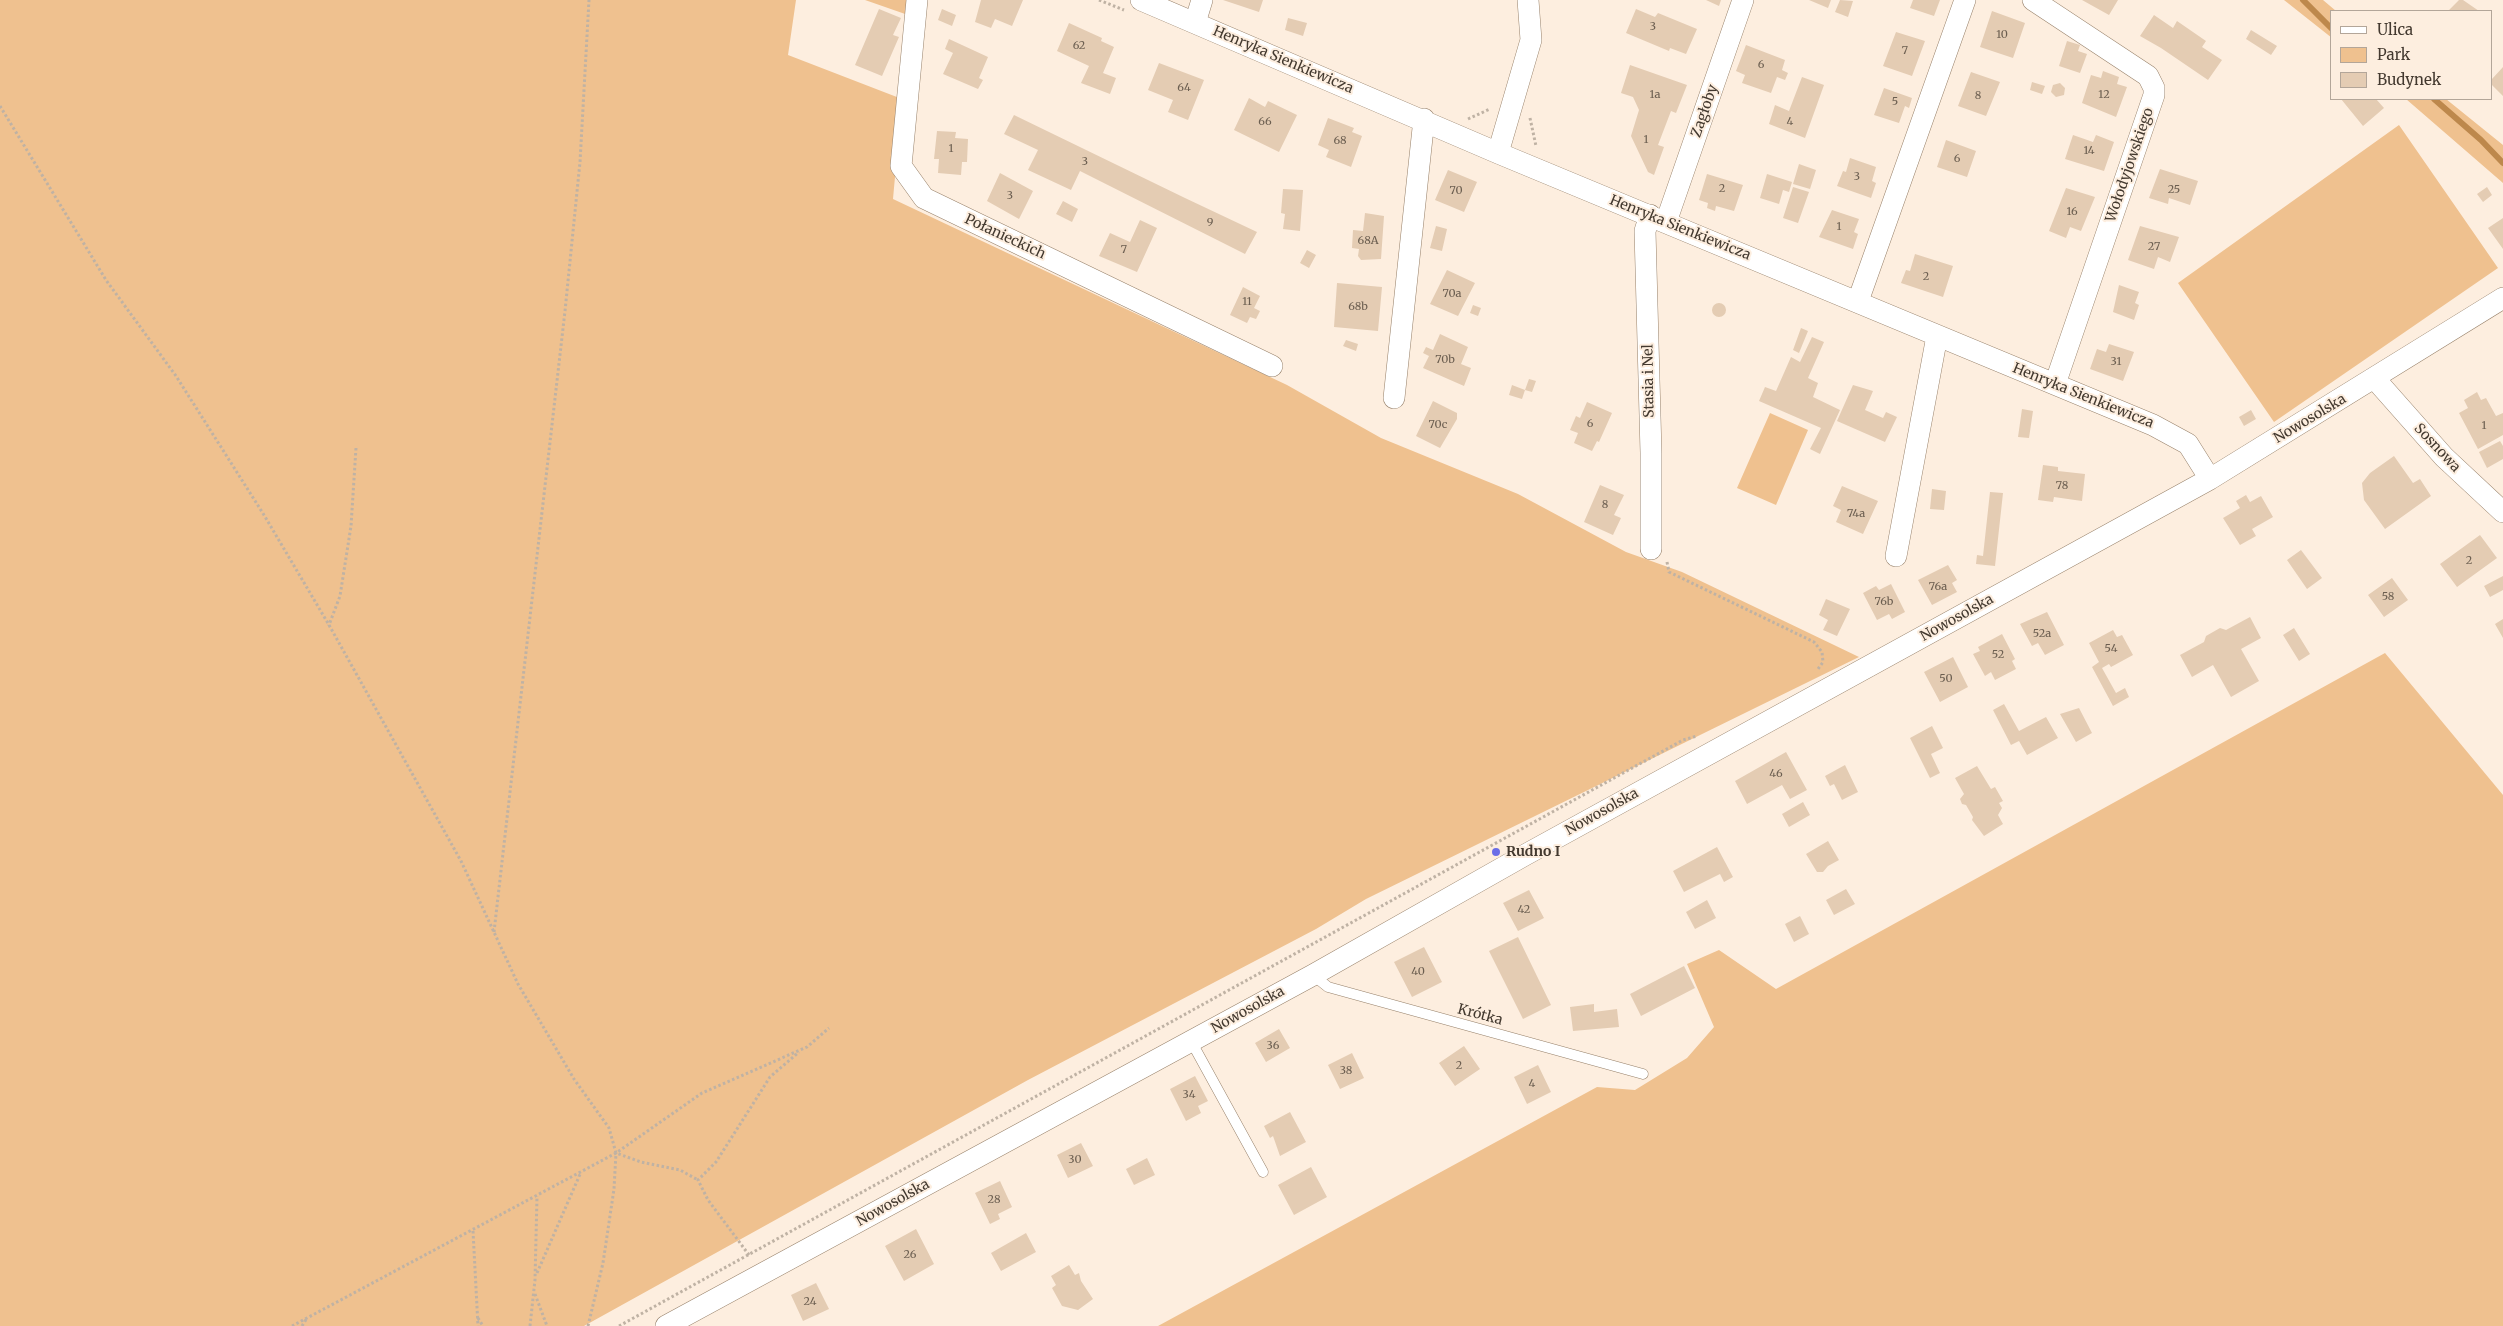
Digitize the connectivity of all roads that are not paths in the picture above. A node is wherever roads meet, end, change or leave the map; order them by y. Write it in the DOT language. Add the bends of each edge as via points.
graph roads {
  1 [pos="917,0"];
  2 [pos="1141,0"];
  3 [pos="1202,0"];
  4 [pos="1528,0"];
  5 [pos="1743,0"];
  6 [pos="1965,0"];
  7 [pos="2033,0"];
  8 [pos="1195,23"];
  9 [pos="1424,120"];
  10 [pos="1498,153"];
  11 [pos="1658,218"];
  12 [pos="2503,298"];
  13 [pos="1858,302"];
  14 [pos="1937,336"];
  15 [pos="1272,366"];
  16 [pos="2375,379"];
  17 [pos="2055,384"];
  18 [pos="1394,398"];
  19 [pos="2210,479"];
  20 [pos="2503,512"];
  21 [pos="1651,548"];
  22 [pos="1896,556"];
  23 [pos="1313,974"];
  24 [pos="1191,1041"];
  25 [pos="1643,1074"];
  26 [pos="1263,1172"];
  27 [pos="666,1326"];
  1 -- 15 [label="street, Połanieckich" via="901,166 924,198"];
  2 -- 8 [label="street, Henryka Sienkiewicza"];
  3 -- 8 [label="street"];
  4 -- 10 [label="street" via="1531,40"];
  5 -- 11 [label="street, Zagłoby"];
  6 -- 13 [label="street"];
  7 -- 17 [label="street, Wołodyjowskiego" via="2148,76 2154,88"];
  8 -- 9 [label="street, Henryka Sienkiewicza"];
  9 -- 10 [label="street, Henryka Sienkiewicza"];
  9 -- 18 [label="street"];
  10 -- 11 [label="street, Henryka Sienkiewicza"];
  11 -- 13 [label="street, Henryka Sienkiewicza"];
  11 -- 21 [label="street, Stasia i Nel" via="1645,231"];
  12 -- 16 [label="street, Nowosolska"];
  13 -- 14 [label="street, Henryka Sienkiewicza"];
  14 -- 17 [label="street, Henryka Sienkiewicza"];
  14 -- 22 [label="street"];
  16 -- 19 [label="street, Nowosolska"];
  16 -- 20 [label="street, Sosnowa" via="2444,457"];
  17 -- 19 [label="street, Henryka Sienkiewicza" via="2173,434 2195,452"];
  19 -- 23 [label="street, Nowosolska"];
  23 -- 24 [label="street, Nowosolska"];
  23 -- 25 [label="lane, Krótka" via="1328,987"];
  24 -- 26 [label="lane"];
  24 -- 27 [label="street, Nowosolska"];
}
